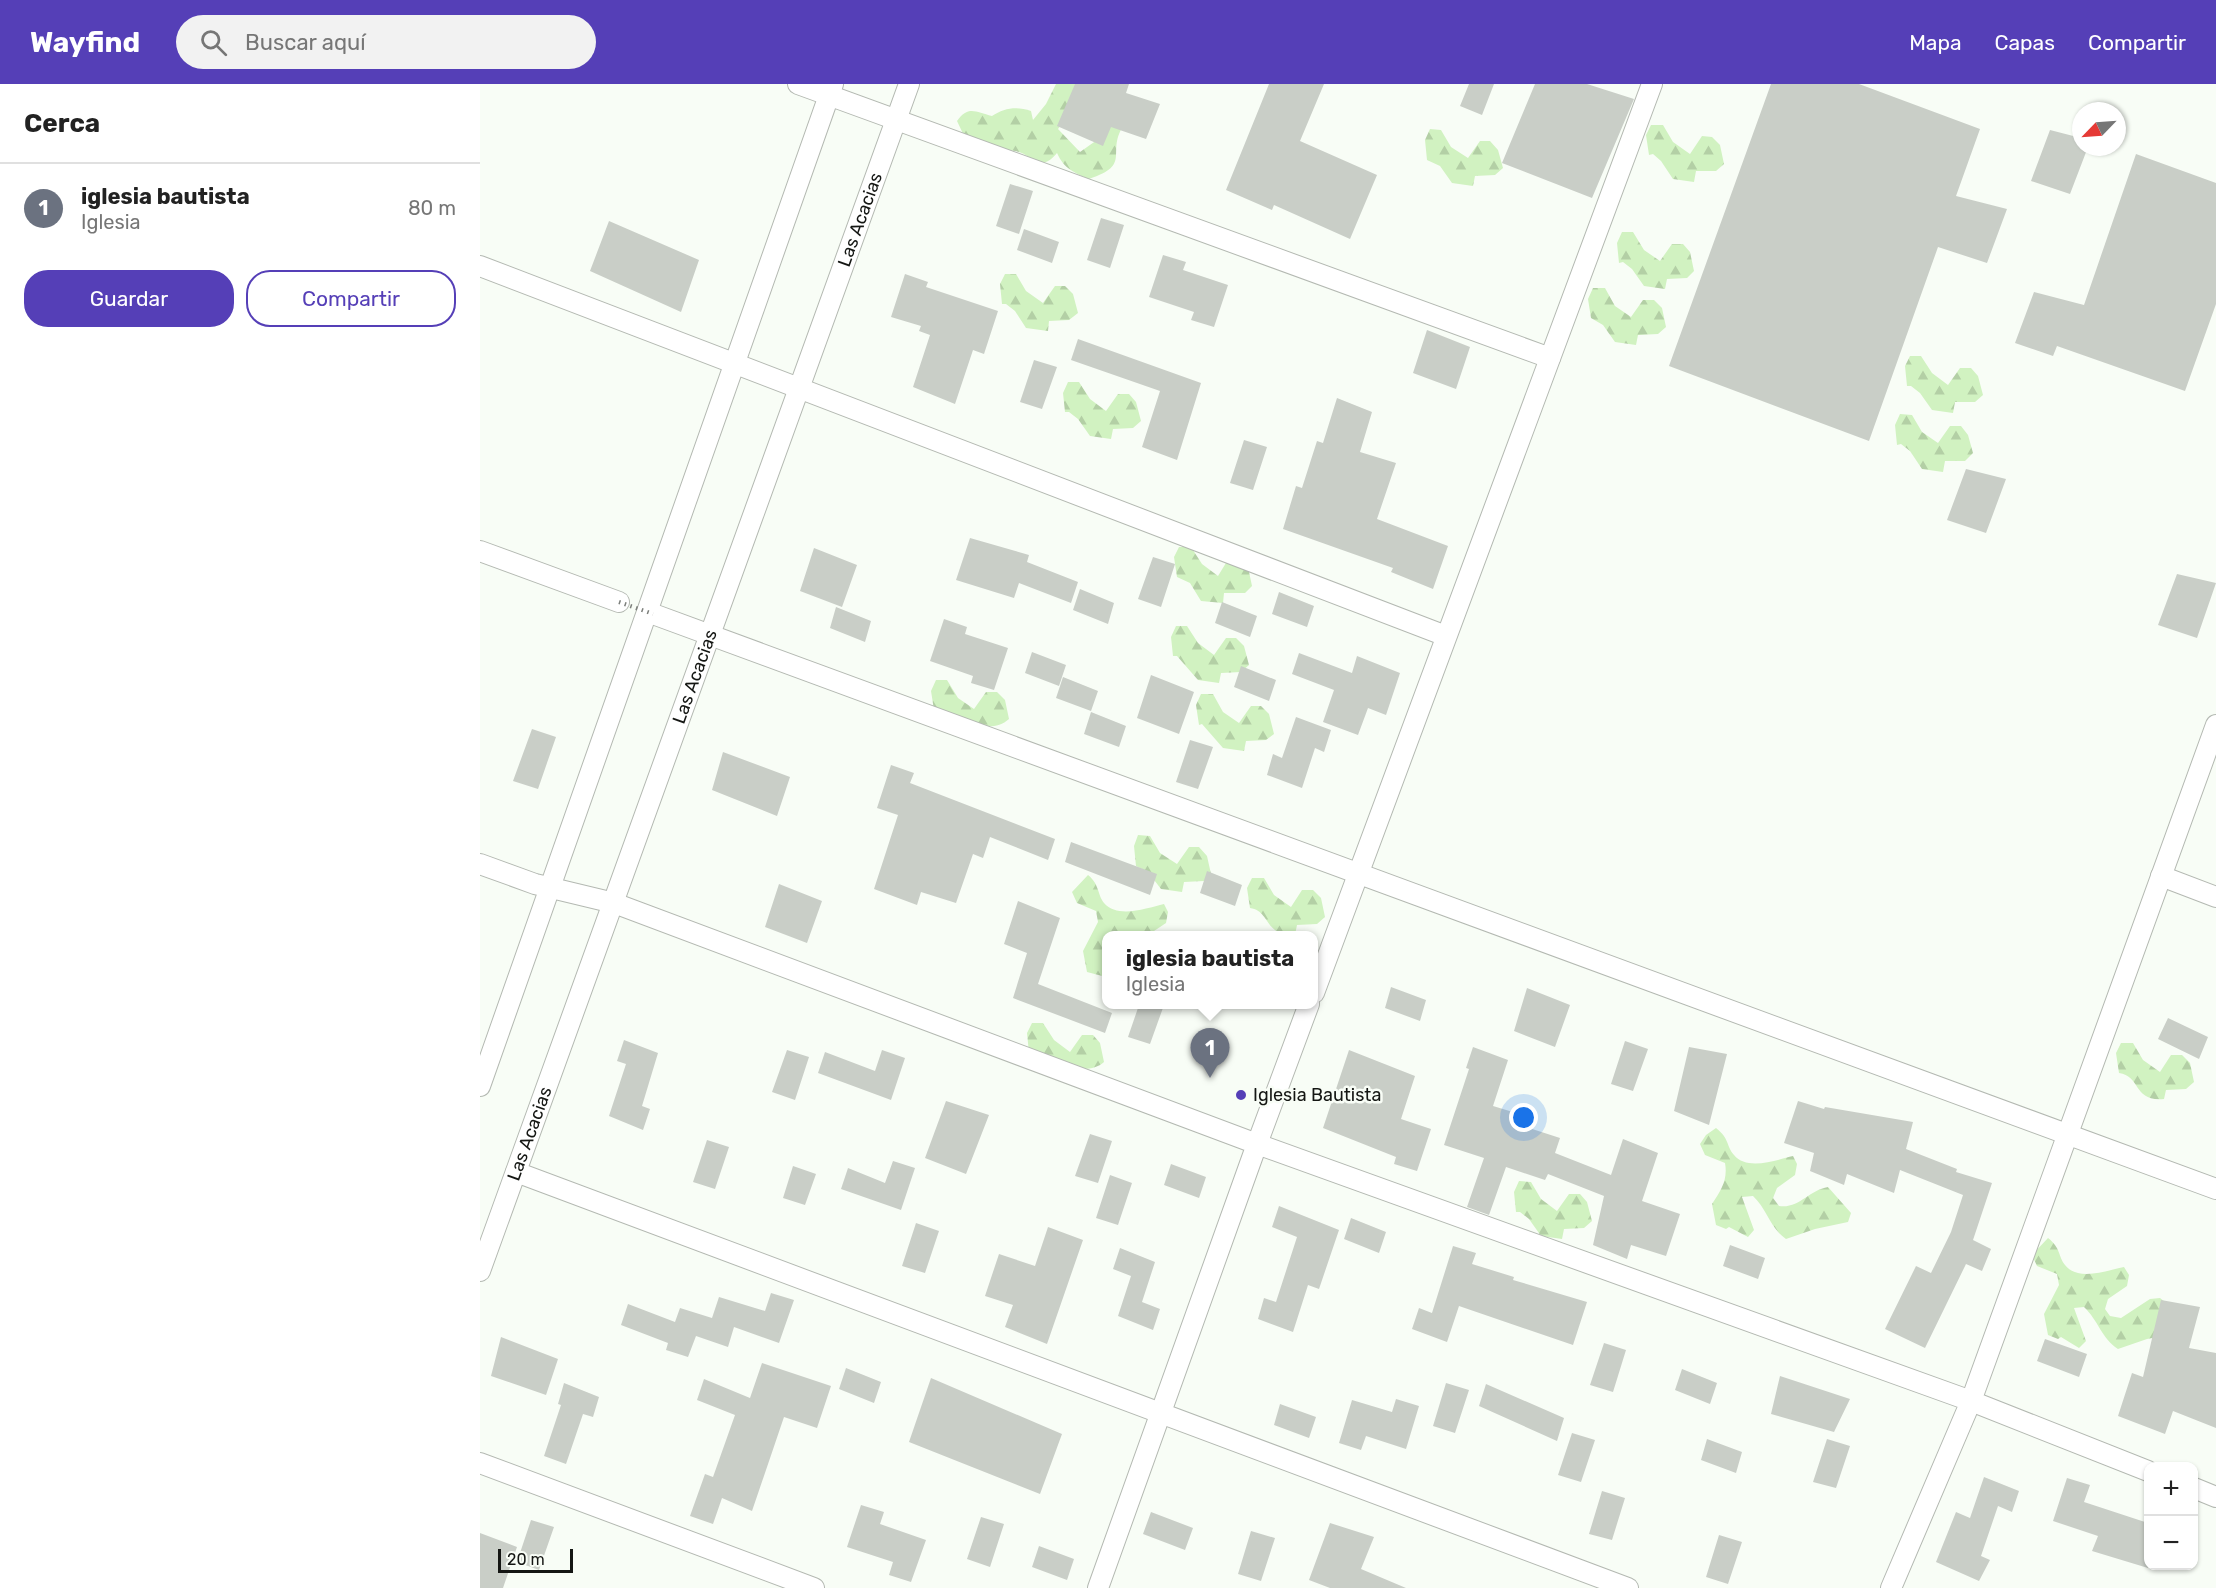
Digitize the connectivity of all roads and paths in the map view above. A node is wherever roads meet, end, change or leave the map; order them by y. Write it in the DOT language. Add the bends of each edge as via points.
graph roads {
  1 [pos="798,84"];
  2 [pos="909,84"];
  3 [pos="1649,85"];
  4 [pos="831,90"];
  5 [pos="896,122"];
  6 [pos="480,266"];
  7 [pos="1550,358"];
  8 [pos="735,363"];
  9 [pos="800,387"];
  10 [pos="480,551"];
  11 [pos="619,602"];
  12 [pos="653,614"];
  13 [pos="710,635"];
  14 [pos="1446,636"];
  15 [pos="2216,724"];
  16 [pos="480,864"];
  17 [pos="1358,875"];
  18 [pos="2161,876"];
  19 [pos="550,887"];
  20 [pos="2216,897"];
  21 [pos="614,903"];
  22 [pos="1318,982"];
  23 [pos="1308,1009"];
  24 [pos="480,1086"];
  25 [pos="2067,1134"];
  26 [pos="1257,1144"];
  27 [pos="516,1172"];
  28 [pos="2216,1189"];
  29 [pos="480,1271"];
  30 [pos="1971,1401"];
  31 [pos="1161,1413"];
  32 [pos="480,1463"];
  33 [pos="2144,1469"];
  34 [pos="2198,1490"];
  35 [pos="2216,1497"];
  36 [pos="814,1588"];
  37 [pos="1098,1588"];
  38 [pos="1628,1588"];
  39 [pos="1891,1588"];
  1 -- 4 [label="street"];
  2 -- 5 [label="street, Las Acacias"];
  3 -- 7 [label="street"];
  4 -- 5 [label="street"];
  4 -- 8 [label="street"];
  5 -- 7 [label="street"];
  5 -- 9 [label="street, Las Acacias"];
  6 -- 8 [label="street"];
  7 -- 14 [label="street"];
  8 -- 9 [label="street"];
  8 -- 19 [label="street"];
  9 -- 13 [label="street, Las Acacias"];
  9 -- 14 [label="street"];
  10 -- 11 [label="street"];
  11 -- 12 [label="path, bridge"];
  12 -- 13 [label="street"];
  13 -- 17 [label="street"];
  13 -- 21 [label="street, Las Acacias"];
  14 -- 17 [label="street"];
  15 -- 18 [label="street"];
  16 -- 19 [label="street"];
  17 -- 22 [label="street"];
  17 -- 25 [label="street"];
  18 -- 20 [label="street"];
  18 -- 25 [label="street"];
  19 -- 21 [label="street"];
  19 -- 24 [label="street"];
  21 -- 26 [label="street"];
  21 -- 27 [label="street, Las Acacias"];
  23 -- 26 [label="street"];
  25 -- 28 [label="street"];
  25 -- 30 [label="street"];
  26 -- 30 [label="street"];
  26 -- 31 [label="street"];
  27 -- 29 [label="street, Las Acacias"];
  27 -- 31 [label="street"];
  30 -- 33 [label="street"];
  30 -- 39 [label="street"];
  31 -- 37 [label="street"];
  31 -- 38 [label="street"];
  32 -- 36 [label="street"];
  34 -- 35 [label="street"];
}
